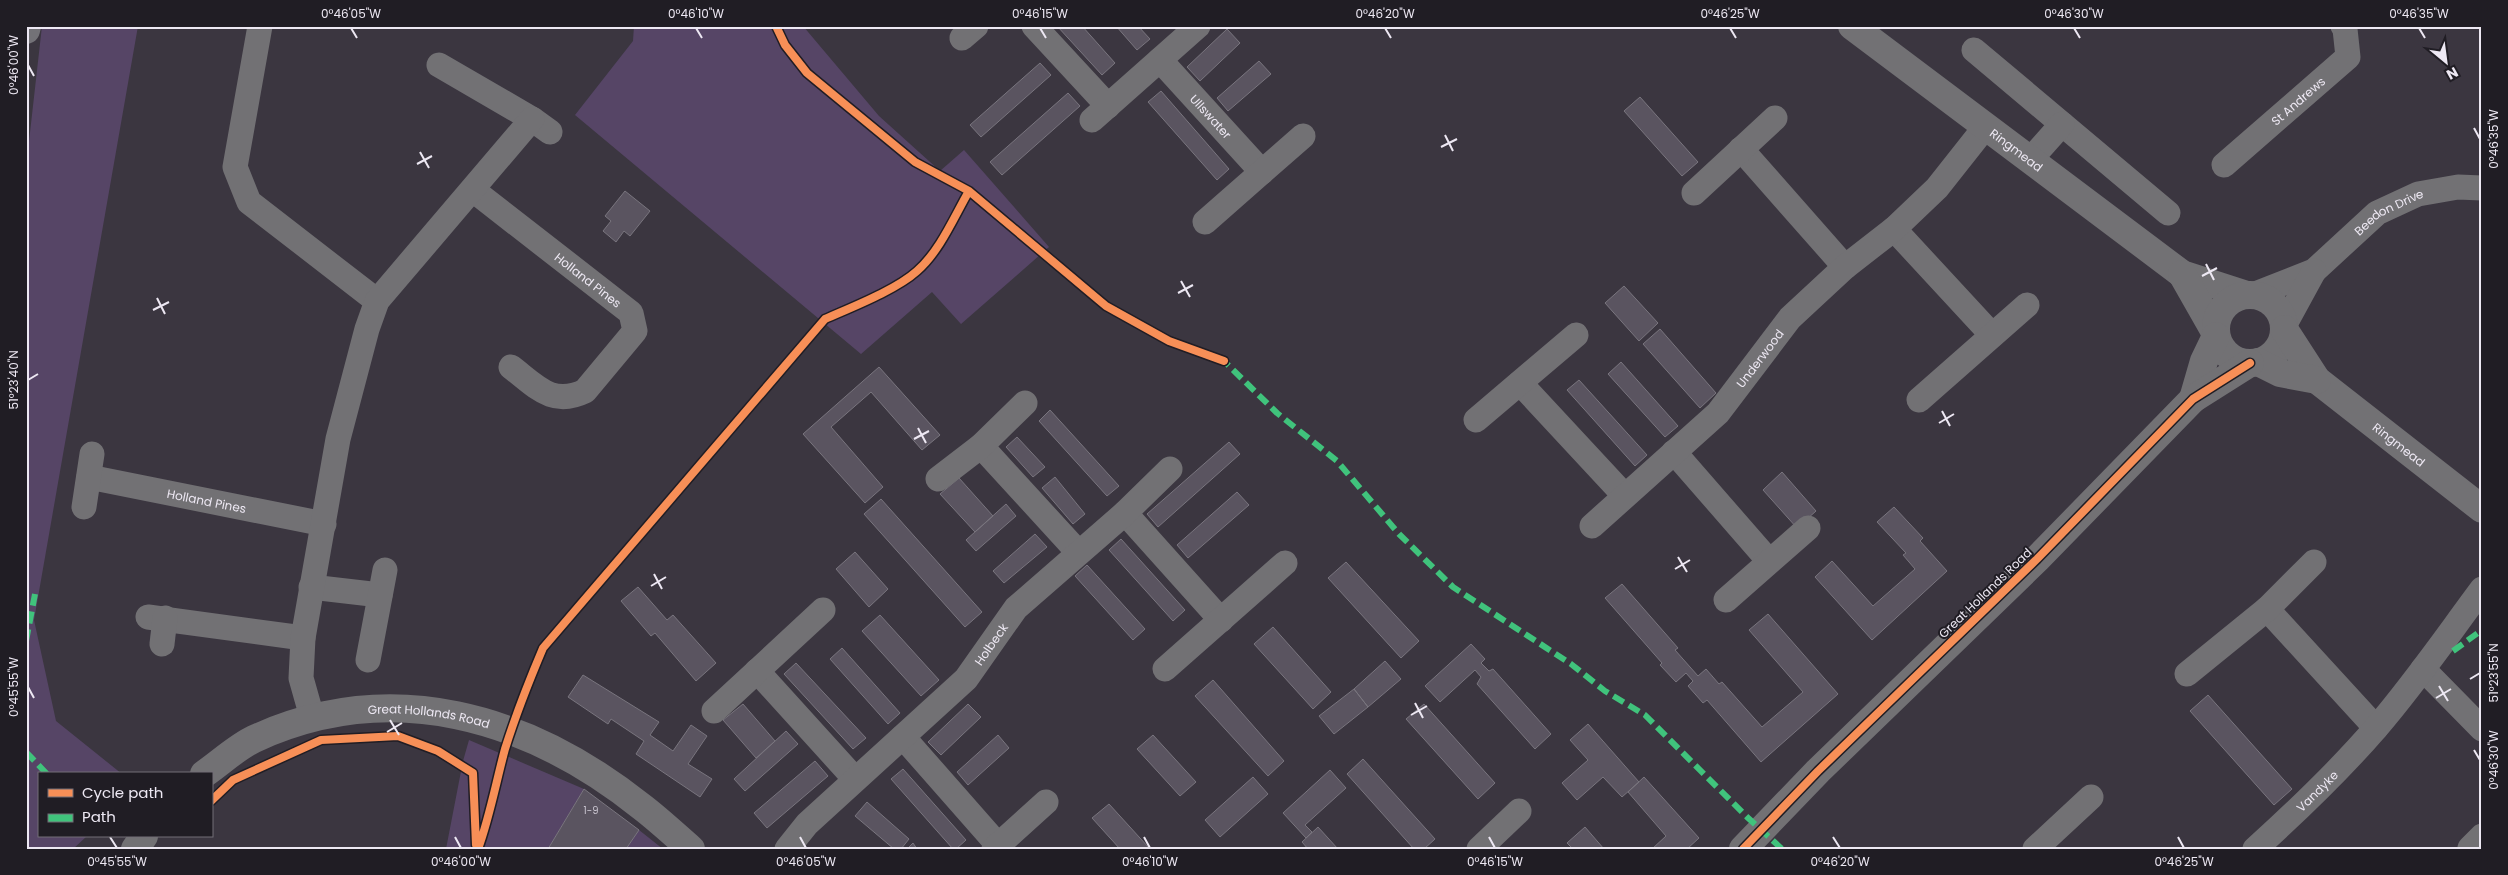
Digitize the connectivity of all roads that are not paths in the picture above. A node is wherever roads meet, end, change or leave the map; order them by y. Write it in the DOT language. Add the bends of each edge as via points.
graph roads {
  1 [pos="27,26"];
  2 [pos="260,26"];
  3 [pos="1034,26"];
  4 [pos="1198,26"];
  5 [pos="1852,26"];
  6 [pos="2343,26"];
  7 [pos="26,30"];
  8 [pos="1974,50"];
  9 [pos="1160,60"];
  10 [pos="439,65"];
  11 [pos="1775,118"];
  12 [pos="2062,124"];
  13 [pos="1986,126"];
  14 [pos="1303,136"];
  15 [pos="1741,149"];
  16 [pos="2030,160"];
  17 [pos="2224,165"];
  18 [pos="1262,172"];
  19 [pos="2482,188"];
  20 [pos="473,190"];
  21 [pos="1694,193"];
  22 [pos="2168,213"];
  23 [pos="1205,222"];
  24 [pos="1894,229"];
  25 [pos="1845,267"];
  26 [pos="2314,271"];
  27 [pos="2182,274"];
  28 [pos="2250,295"];
  29 [pos="377,301"];
  30 [pos="2027,305"];
  31 [pos="2284,327"];
  32 [pos="2216,334"];
  33 [pos="1576,335"];
  34 [pos="1992,335"];
  35 [pos="2254,363"];
  36 [pos="511,367"];
  37 [pos="2317,380"];
  38 [pos="1520,382"];
  39 [pos="2194,399"];
  40 [pos="1920,400"];
  41 [pos="1024,403"];
  42 [pos="1476,420"];
  43 [pos="981,446"];
  44 [pos="1674,452"];
  45 [pos="1170,469"];
  46 [pos="938,479"];
  47 [pos="1624,495"];
  48 [pos="84,507"];
  49 [pos="2482,509"];
  50 [pos="1125,513"];
  51 [pos="324,524"];
  52 [pos="1592,526"];
  53 [pos="1808,528"];
  54 [pos="1078,552"];
  55 [pos="1770,561"];
  56 [pos="2314,562"];
  57 [pos="1285,563"];
  58 [pos="385,570"];
  59 [pos="311,587"];
  60 [pos="2482,589"];
  61 [pos="380,595"];
  62 [pos="1726,600"];
  63 [pos="824,610"];
  64 [pos="2266,610"];
  65 [pos="1221,620"];
  66 [pos="303,638"];
  67 [pos="162,644"];
  68 [pos="368,660"];
  69 [pos="1165,669"];
  70 [pos="2424,669"];
  71 [pos="757,671"];
  72 [pos="2187,674"];
  73 [pos="714,711"];
  74 [pos="312,716"];
  75 [pos="2376,728"];
  76 [pos="2482,729"];
  77 [pos="903,737"];
  78 [pos="207,772"];
  79 [pos="855,779"];
  80 [pos="2091,797"];
  81 [pos="1046,802"];
  82 [pos="1519,812"];
  83 [pos="143,838"];
  84 [pos="2051,844"];
  85 [pos="996,847"];
  86 [pos="135,849"];
  87 [pos="691,849"];
  88 [pos="787,849"];
  89 [pos="1479,849"];
  90 [pos="1743,849"];
  91 [pos="2255,849"];
  1 -- 7 [label="main road"];
  2 -- 29 [label="street" via="235,167 249,202"];
  3 -- 9 [label="street" via="1100,113"];
  4 -- 9 [label="street"];
  5 -- 13 [label="street, Ringmead"];
  6 -- 17 [label="street, St Andrews" via="2348,57"];
  8 -- 12 [label="street"];
  9 -- 18 [label="street, Ullswater"];
  10 -- 20 [label="street" via="541,126"];
  11 -- 15 [label="street"];
  12 -- 16 [label="street"];
  12 -- 22 [label="street"];
  13 -- 16 [label="street, Ringmead"];
  13 -- 24 [label="street, Underwood" via="1937,188"];
  14 -- 18 [label="street"];
  15 -- 21 [label="street"];
  15 -- 25 [label="street"];
  16 -- 27 [label="street, Ringmead"];
  18 -- 23 [label="street"];
  19 -- 26 [label="street, Beedon Drive" via="2458,187 2418,194 2377,212"];
  20 -- 29 [label="street"];
  20 -- 36 [label="street, Holland Pines" via="631,314 635,330 585,391 577,394 558,397 546,394"];
  24 -- 25 [label="street, Underwood"];
  24 -- 34 [label="street"];
  25 -- 44 [label="street, Underwood" via="1790,318 1718,413"];
  26 -- 28 [label="street, Beedon Drive"];
  26 -- 31 [label="street, Beedon Drive"];
  27 -- 28 [label="street, Ringmead"];
  27 -- 32 [label="street, Ringmead"];
  28 -- 31 [label="street" via="2264,298 2274,305"];
  28 -- 32 [label="street" via="2236,298 2221,311"];
  29 -- 51 [label="street" via="338,440"];
  30 -- 34 [label="street"];
  31 -- 35 [label="street" via="2277,350 2268,358"];
  31 -- 37 [label="street, Ringmead"];
  32 -- 35 [label="street" via="2220,347 2228,356 2238,362"];
  32 -- 39 [label="street, Great Hollands Road" via="2204,361"];
  33 -- 38 [label="street"];
  34 -- 40 [label="street"];
  35 -- 37 [label="street, Ringmead" via="2280,373"];
  35 -- 39 [label="street, Great Hollands Road"];
  37 -- 49 [label="street, Ringmead"];
  38 -- 42 [label="street"];
  38 -- 47 [label="street"];
  39 -- 90 [label="street, Great Hollands Road" via="2038,559 1818,770"];
  41 -- 43 [label="street"];
  43 -- 46 [label="street"];
  43 -- 54 [label="street"];
  44 -- 47 [label="street, Underwood"];
  44 -- 55 [label="street"];
  45 -- 50 [label="street, Holbeck"];
  47 -- 52 [label="street, Underwood"];
  48 -- 51 [label="street, Holland Pines" via="91,466"];
  50 -- 54 [label="street, Holbeck"];
  50 -- 65 [label="street"];
  51 -- 59 [label="street"];
  53 -- 55 [label="street"];
  54 -- 77 [label="street, Holbeck" via="1016,608 966,679"];
  55 -- 62 [label="street"];
  56 -- 64 [label="street"];
  57 -- 65 [label="street"];
  58 -- 61 [label="street"];
  59 -- 61 [label="street"];
  59 -- 66 [label="street"];
  60 -- 70 [label="street, Vandyke"];
  61 -- 68 [label="street"];
  63 -- 71 [label="street"];
  64 -- 72 [label="street"];
  64 -- 75 [label="street"];
  65 -- 69 [label="street"];
  66 -- 67 [label="street" via="156,618"];
  66 -- 74 [label="street" via="301,678"];
  70 -- 75 [label="street, Vandyke"];
  70 -- 76 [label="street"];
  71 -- 73 [label="street"];
  71 -- 79 [label="street"];
  74 -- 78 [label="street, Great Hollands Road" via="252,740"];
  74 -- 87 [label="street, Great Hollands Road" via="374,708 435,710 498,725 585,768 641,806"];
  75 -- 91 [label="street, Vandyke" via="2290,818"];
  77 -- 79 [label="street, Holbeck"];
  77 -- 85 [label="street"];
  79 -- 88 [label="street, Holbeck" via="807,824"];
  80 -- 84 [label="street"];
  81 -- 85 [label="street"];
  82 -- 89 [label="street"];
  83 -- 86 [label="street"];
}
